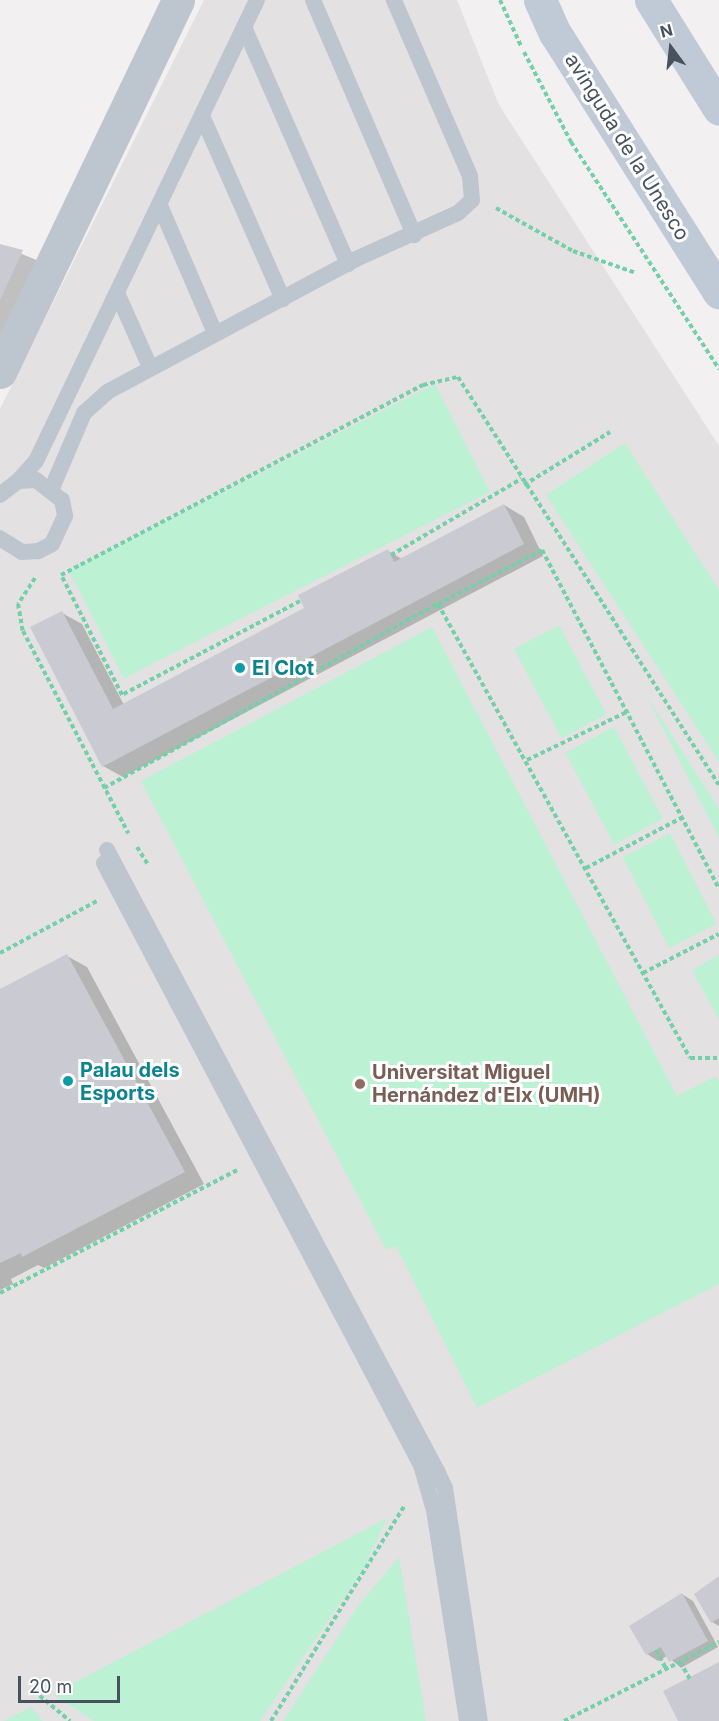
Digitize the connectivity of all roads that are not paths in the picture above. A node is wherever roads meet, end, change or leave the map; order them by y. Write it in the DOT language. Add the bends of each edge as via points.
graph roads {
  1 [pos="178,0"];
  2 [pos="257,0"];
  3 [pos="313,0"];
  4 [pos="394,0"];
  5 [pos="540,0"];
  6 [pos="653,1"];
  7 [pos="244,27"];
  8 [pos="719,109"];
  9 [pos="203,118"];
  10 [pos="161,208"];
  11 [pos="414,235"];
  12 [pos="348,264"];
  13 [pos="719,292"];
  14 [pos="118,295"];
  15 [pos="283,299"];
  16 [pos="215,333"];
  17 [pos="150,367"];
  18 [pos="0,372"];
  19 [pos="18,481"];
  20 [pos="52,488"];
  21 [pos="0,495"];
  22 [pos="0,538"];
  23 [pos="467,1721"];
  24 [pos="480,1721"];
  1 -- 18 [label="street"];
  2 -- 7 [label="lane"];
  3 -- 11 [label="lane"];
  4 -- 11 [label="lane" via="470,176 472,200"];
  5 -- 13 [label="main road, avinguda de la Unesco" via="555,33"];
  6 -- 8 [label="main road"];
  7 -- 9 [label="lane"];
  7 -- 12 [label="lane"];
  9 -- 10 [label="lane"];
  9 -- 15 [label="lane"];
  10 -- 14 [label="lane"];
  10 -- 16 [label="lane"];
  11 -- 12 [label="lane"];
  12 -- 15 [label="lane"];
  14 -- 17 [label="lane"];
  14 -- 19 [label="lane" via="36,461"];
  15 -- 16 [label="lane"];
  16 -- 17 [label="lane"];
  17 -- 20 [label="lane" via="84,413"];
  19 -- 20 [label="lane" via="36,480"];
  19 -- 21 [label="lane"];
  20 -- 22 [label="lane" via="65,516 52,544 22,552"];
  23 -- 24 [label="lane" via="434,1510 421,1465 106,857 445,1488"];
}
